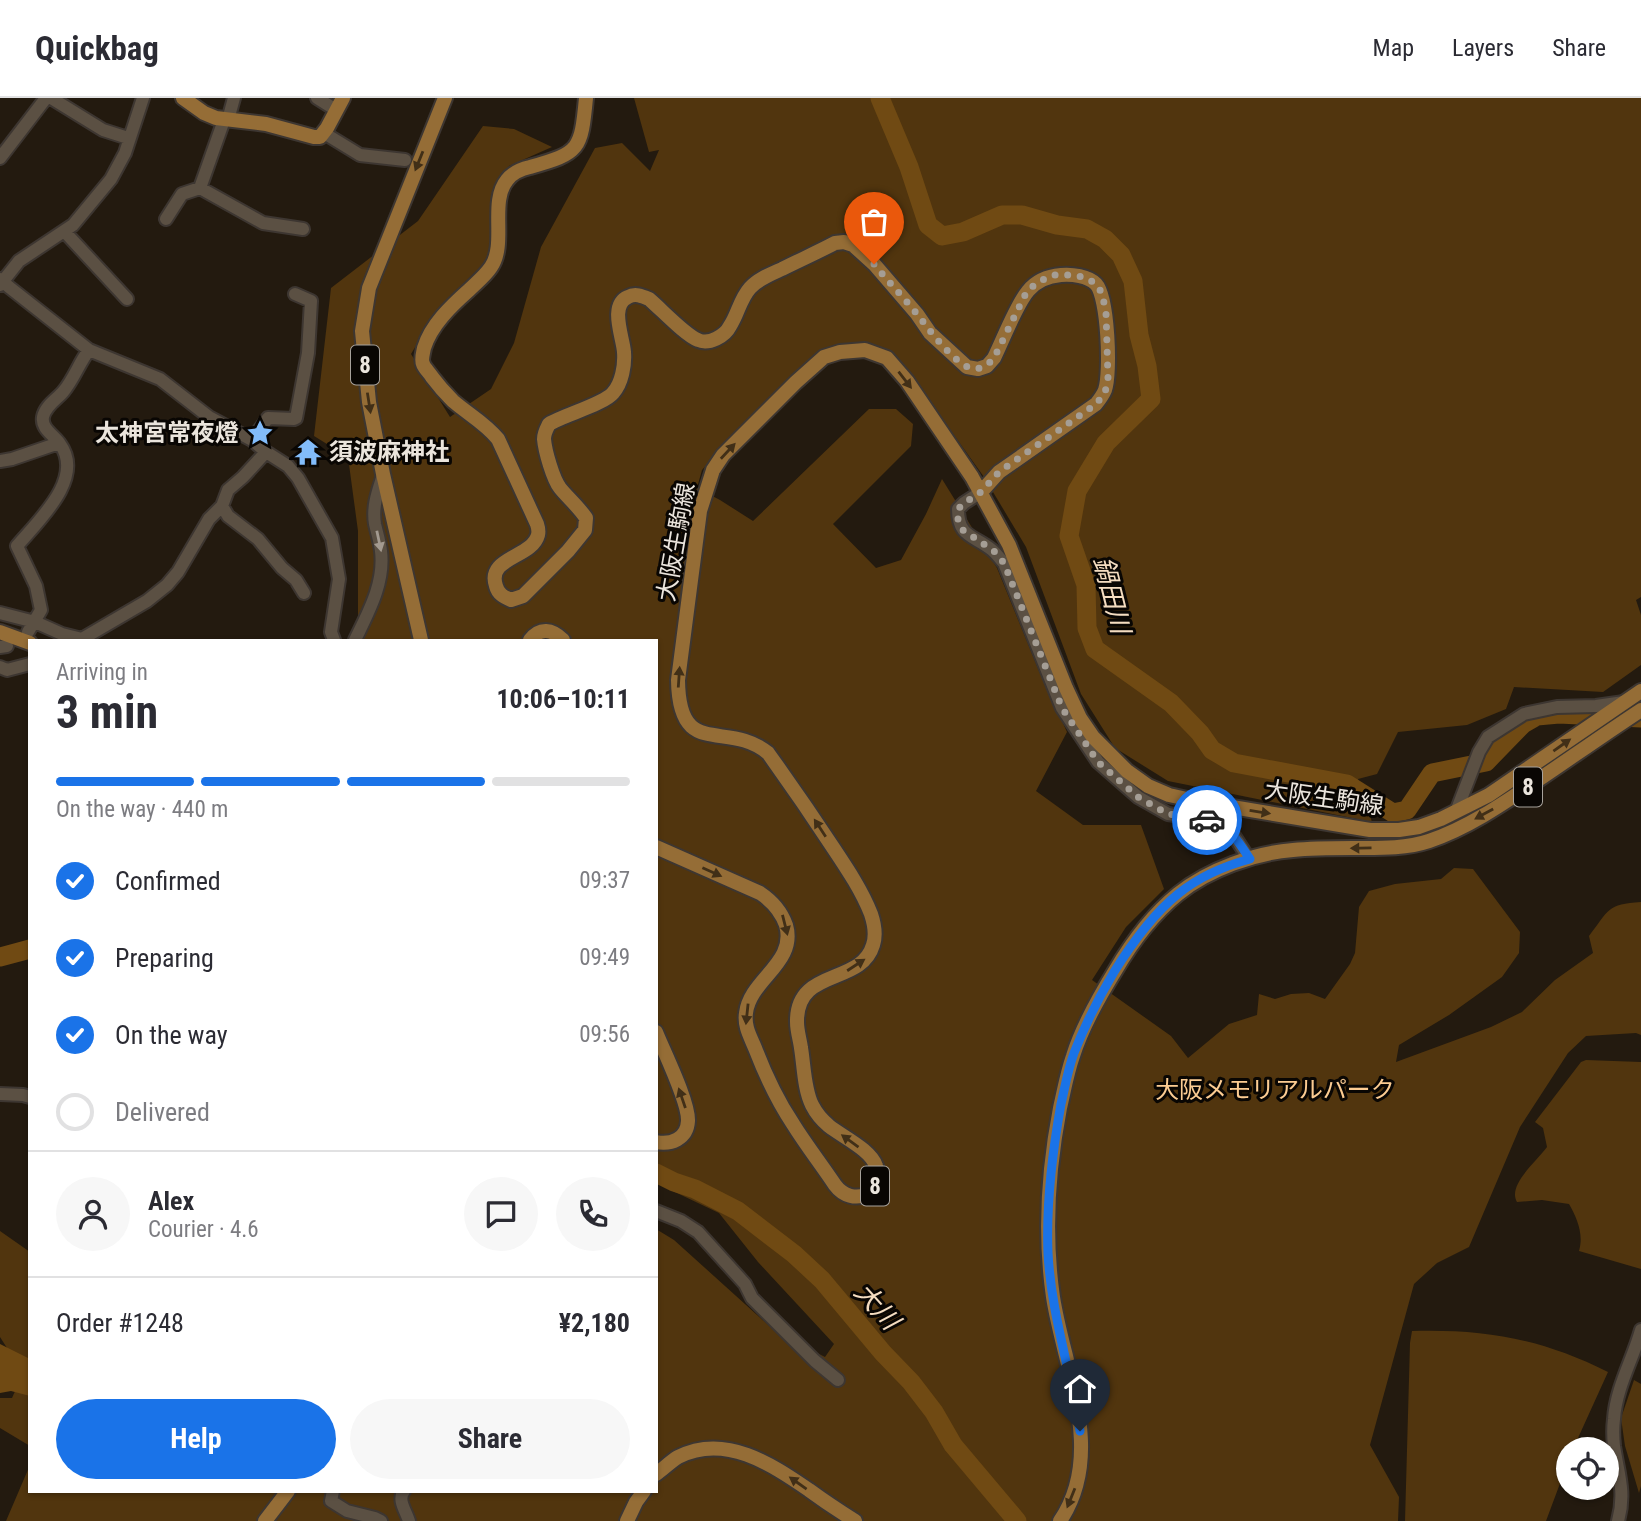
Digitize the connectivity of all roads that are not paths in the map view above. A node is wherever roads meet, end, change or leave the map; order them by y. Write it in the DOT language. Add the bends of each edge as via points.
graph roads {
  1 [pos="49,98"];
  2 [pos="143,98"];
  3 [pos="183,98"];
  4 [pos="234,98"];
  5 [pos="317,98"];
  6 [pos="445,98"];
  7 [pos="586,98"];
  8 [pos="340,104"];
  9 [pos="226,120"];
  10 [pos="324,133"];
  11 [pos="128,138"];
  12 [pos="0,158"];
  13 [pos="405,160"];
  14 [pos="200,188"];
  15 [pos="166,219"];
  16 [pos="303,229"];
  17 [pos="64,231"];
  18 [pos="1,282"];
  19 [pos="295,295"];
  20 [pos="127,299"];
  21 [pos="89,350"];
  22 [pos="252,440"];
  23 [pos="59,443"];
  24 [pos="265,452"];
  25 [pos="0,461"];
  26 [pos="383,474"];
  27 [pos="981,492"];
  28 [pos="222,506"];
  29 [pos="304,593"];
  30 [pos="0,613"];
  31 [pos="0,632"];
  32 [pos="31,632"];
  33 [pos="84,639"];
  34 [pos="90,639"];
  35 [pos="334,639"];
  36 [pos="355,639"];
  37 [pos="421,639"];
  38 [pos="531,639"];
  39 [pos="563,639"];
  40 [pos="28,665"];
  41 [pos="0,667"];
  42 [pos="1641,691"];
  43 [pos="1619,706"];
  44 [pos="1639,711"];
  45 [pos="1455,813"];
  46 [pos="658,848"];
  47 [pos="1250,859"];
  48 [pos="658,1037"];
  49 [pos="0,1094"];
  50 [pos="28,1096"];
  51 [pos="658,1142"];
  52 [pos="658,1212"];
  53 [pos="1641,1330"];
  54 [pos="838,1380"];
  55 [pos="658,1473"];
  56 [pos="286,1493"];
  57 [pos="333,1493"];
  58 [pos="402,1493"];
  59 [pos="643,1493"];
  60 [pos="265,1521"];
  61 [pos="381,1521"];
  62 [pos="409,1521"];
  63 [pos="627,1521"];
  64 [pos="855,1521"];
  65 [pos="1060,1521"];
  66 [pos="1618,1521"];
  1 -- 11 [label="street" via="103,130"];
  1 -- 12 [label="street"];
  2 -- 11 [label="street"];
  3 -- 9 [label="main road" via="204,113"];
  4 -- 9 [label="street"];
  5 -- 8 [label="street"];
  6 -- 26 [label="main road, 8, one-way" via="369,288 362,331"];
  7 -- 27 [label="main road" via="580,136 568,154 520,169 502,187 493,265 442,316 422,355 436,383 498,439 537,524 533,542 497,570 496,589 503,596 511,600 523,596 585,530 586,518 556,482 545,431 550,424 614,393 624,369 618,319 622,301 641,295 700,341 708,341 727,331 751,287 835,243 853,245 874,264 930,333 967,367 978,369 994,358 1027,291 1038,282 1053,275 1083,277 1102,293 1105,393 999,472"];
  8 -- 10 [label="main road"];
  9 -- 10 [label="main road" via="266,124 314,137"];
  9 -- 14 [label="street"];
  10 -- 13 [label="street" via="360,155"];
  11 -- 17 [label="street" via="111,178"];
  14 -- 15 [label="street" via="182,194"];
  14 -- 16 [label="street" via="263,223"];
  17 -- 18 [label="street" via="19,261"];
  17 -- 20 [label="street"];
  18 -- 21 [label="street"];
  19 -- 22 [label="street" via="312,302 296,418 268,418"];
  21 -- 22 [label="street" via="160,379 209,417"];
  21 -- 23 [label="street" via="42,419"];
  22 -- 24 [label="street"];
  23 -- 25 [label="street"];
  23 -- 32 [label="street" via="68,460 68,472 46,513 17,546 36,586 41,610"];
  24 -- 28 [label="street" via="228,490"];
  24 -- 35 [label="street" via="298,478 332,538 340,579"];
  26 -- 36 [label="street, one-way" via="375,502 382,552 380,578"];
  26 -- 37 [label="main road, 8"];
  27 -- 45 [label="main road, 大阪生駒線 / 8, one-way" via="1009,545 1080,718 1112,758 1148,786 1196,801 1370,830 1419,827"];
  46 -- 27 [label="main road, 大阪生駒線 / 8, one-way" via="760,893 782,914 787,946 748,1003 746,1025 764,1072 792,1123 839,1190 852,1197 870,1192 878,1176 872,1157 826,1124 812,1105 797,1022 807,992 866,959 873,946 872,916 815,819 768,753 749,741 701,733 680,708 678,680 700,511 713,470 723,455 824,357 840,352 865,351 887,358"];
  27 -- 47 [label="street" via="958,509 958,522 1004,563 1062,708 1098,762 1138,797 1168,814 1215,821 1231,831"];
  28 -- 29 [label="street" via="258,538"];
  28 -- 34 [label="street" via="167,585"];
  30 -- 32 [label="street"];
  31 -- 32 [label="main road"];
  32 -- 33 [label="street"];
  38 -- 39 [label="main road" via="545,630"];
  40 -- 41 [label="street" via="7,670"];
  42 -- 43 [label="main road, 大阪生駒線 / 8"];
  45 -- 43 [label="main road, 大阪生駒線 / 8, one-way" via="1489,795"];
  43 -- 45 [label="street" via="1557,707 1524,714 1488,737"];
  44 -- 47 [label="main road, 大阪生駒線 / 8, one-way" via="1505,803 1428,841 1393,848 1291,850"];
  47 -- 65 [label="main road, 大阪生駒線 / 8, one-way" via="1202,878 1150,920 1105,987 1073,1055 1048,1199 1048,1254 1081,1454 1073,1496"];
  51 -- 48 [label="main road, one-way" via="675,1142 688,1121"];
  49 -- 50 [label="street"];
  52 -- 54 [label="street" via="698,1232 752,1298"];
  53 -- 66 [label="street" via="1614,1415 1613,1444 1622,1482"];
  64 -- 55 [label="main road, one-way" via="779,1469 750,1455 715,1448 697,1451"];
  56 -- 60 [label="main road"];
  57 -- 61 [label="street" via="331,1501 347,1511"];
  58 -- 62 [label="street" via="400,1501"];
  59 -- 63 [label="main road"];
}
